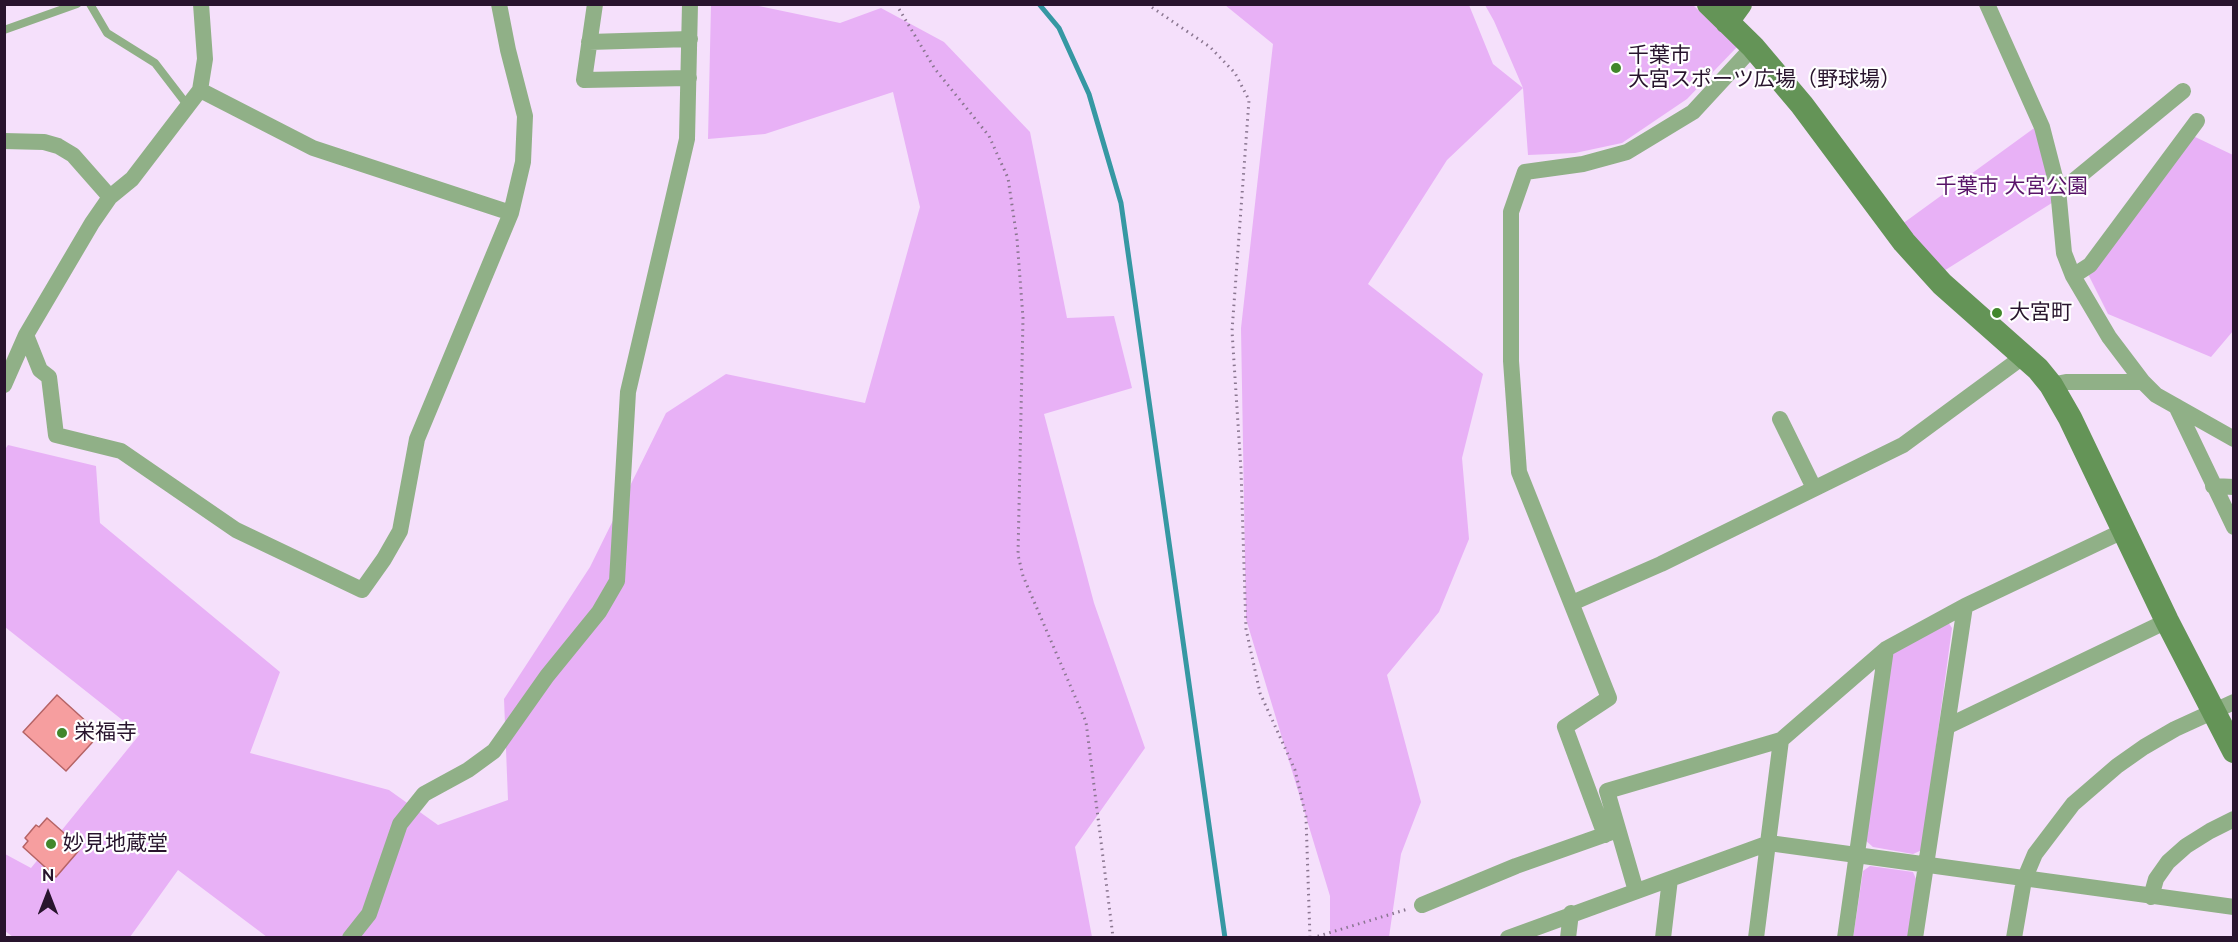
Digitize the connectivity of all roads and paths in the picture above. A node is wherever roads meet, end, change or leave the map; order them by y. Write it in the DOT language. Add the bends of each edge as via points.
graph roads {
  1 [pos="77,4"];
  2 [pos="90,4"];
  3 [pos="201,4"];
  4 [pos="500,4"];
  5 [pos="596,4"];
  6 [pos="690,4"];
  7 [pos="896,4"];
  8 [pos="1147,4"];
  9 [pos="1709,4"];
  10 [pos="1987,4"];
  11 [pos="1733,13"];
  12 [pos="4,30"];
  13 [pos="690,39"];
  14 [pos="589,42"];
  15 [pos="1753,47"];
  16 [pos="689,78"];
  17 [pos="200,90"];
  18 [pos="2183,91"];
  19 [pos="188,106"];
  20 [pos="2197,121"];
  21 [pos="4,141"];
  22 [pos="2058,189"];
  23 [pos="110,197"];
  24 [pos="511,213"];
  25 [pos="2073,276"];
  26 [pos="26,335"];
  27 [pos="2024,356"];
  28 [pos="2143,382"];
  29 [pos="4,385"];
  30 [pos="2051,385"];
  31 [pos="2176,406"];
  32 [pos="1780,419"];
  33 [pos="2234,439"];
  34 [pos="2213,486"];
  35 [pos="2234,487"];
  36 [pos="1814,488"];
  37 [pos="2234,527"];
  38 [pos="2124,531"];
  39 [pos="1572,603"];
  40 [pos="1965,606"];
  41 [pos="2167,621"];
  42 [pos="1886,649"];
  43 [pos="2223,707"];
  44 [pos="1948,726"];
  45 [pos="1781,740"];
  46 [pos="2234,751"];
  47 [pos="2234,819"];
  48 [pos="1611,833"];
  49 [pos="1769,843"];
  50 [pos="1857,854"];
  51 [pos="1925,863"];
  52 [pos="1671,879"];
  53 [pos="2024,880"];
  54 [pos="1636,891"];
  55 [pos="2151,897"];
  56 [pos="1422,905"];
  57 [pos="2234,907"];
  58 [pos="1571,914"];
  59 [pos="1113,937"];
  60 [pos="350,938"];
  61 [pos="1176,938"];
  62 [pos="1311,938"];
  63 [pos="1508,938"];
  64 [pos="1568,938"];
  65 [pos="1663,938"];
  66 [pos="1756,938"];
  67 [pos="1845,938"];
  68 [pos="1915,938"];
  69 [pos="2014,938"];
  1 -- 12 [label="lane"];
  2 -- 19 [label="lane" via="107,33 155,63"];
  3 -- 17 [label="street" via="205,59"];
  4 -- 24 [label="street" via="525,116 523,162"];
  5 -- 14 [label="street"];
  6 -- 13 [label="street"];
  7 -- 59 [label="path" via="935,69 988,136 1008,178 1023,318 1018,555 1023,576 1086,722"];
  8 -- 62 [label="path" via="1210,47 1235,73 1250,100 1232,330 1246,629 1260,693 1295,770 1306,817"];
  9 -- 11 [label="street"];
  10 -- 22 [label="street" via="2042,127"];
  11 -- 15 [label="street"];
  13 -- 14 [label="street"];
  13 -- 16 [label="street"];
  14 -- 16 [label="street" via="584,80"];
  15 -- 27 [label="street" via="1802,105 1904,242 1942,284"];
  15 -- 39 [label="street" via="1693,112 1627,152 1583,164 1526,172 1511,212 1511,361 1519,472"];
  16 -- 60 [label="street" via="687,139 628,392 617,581 599,612 494,751 424,794 400,824 369,914"];
  17 -- 19 [label="street"];
  17 -- 24 [label="street" via="313,148"];
  18 -- 22 [label="street" via="2071,183"];
  19 -- 23 [label="street" via="132,179"];
  20 -- 25 [label="street" via="2090,265"];
  21 -- 23 [label="street" via="58,146 73,155"];
  22 -- 25 [label="street" via="2064,253"];
  23 -- 26 [label="street"];
  24 -- 26 [label="street" via="417,439 400,531 362,590 236,530 121,451 56,435 50,377 40,370"];
  25 -- 28 [label="street" via="2109,337"];
  26 -- 29 [label="street"];
  27 -- 30 [label="street"];
  27 -- 36 [label="street" via="1903,445"];
  28 -- 30 [label="street"];
  28 -- 31 [label="street"];
  30 -- 38 [label="street"];
  31 -- 33 [label="street"];
  31 -- 34 [label="street"];
  32 -- 36 [label="street"];
  34 -- 35 [label="street"];
  34 -- 37 [label="street"];
  36 -- 39 [label="street"];
  38 -- 40 [label="street"];
  38 -- 41 [label="street"];
  39 -- 48 [label="street" via="1610,698 1565,727"];
  40 -- 42 [label="street"];
  40 -- 44 [label="street"];
  41 -- 43 [label="street"];
  41 -- 44 [label="street"];
  42 -- 45 [label="street"];
  42 -- 50 [label="street"];
  43 -- 46 [label="street"];
  43 -- 53 [label="street" via="2144,747 2093,785 2053,827"];
  44 -- 51 [label="street"];
  45 -- 48 [label="street" via="1607,791"];
  45 -- 49 [label="street"];
  47 -- 55 [label="street" via="2186,846 2168,862 2156,879"];
  48 -- 54 [label="street"];
  48 -- 56 [label="street"];
  49 -- 50 [label="street"];
  49 -- 52 [label="street"];
  49 -- 66 [label="street"];
  50 -- 51 [label="street"];
  50 -- 67 [label="street"];
  51 -- 53 [label="street"];
  51 -- 68 [label="street"];
  52 -- 54 [label="street"];
  52 -- 65 [label="street"];
  53 -- 55 [label="street"];
  53 -- 69 [label="street"];
  54 -- 58 [label="street"];
  55 -- 57 [label="street"];
  56 -- 62 [label="path"];
  58 -- 63 [label="street"];
  58 -- 64 [label="street"];
  59 -- 61 [label="path"];
}
